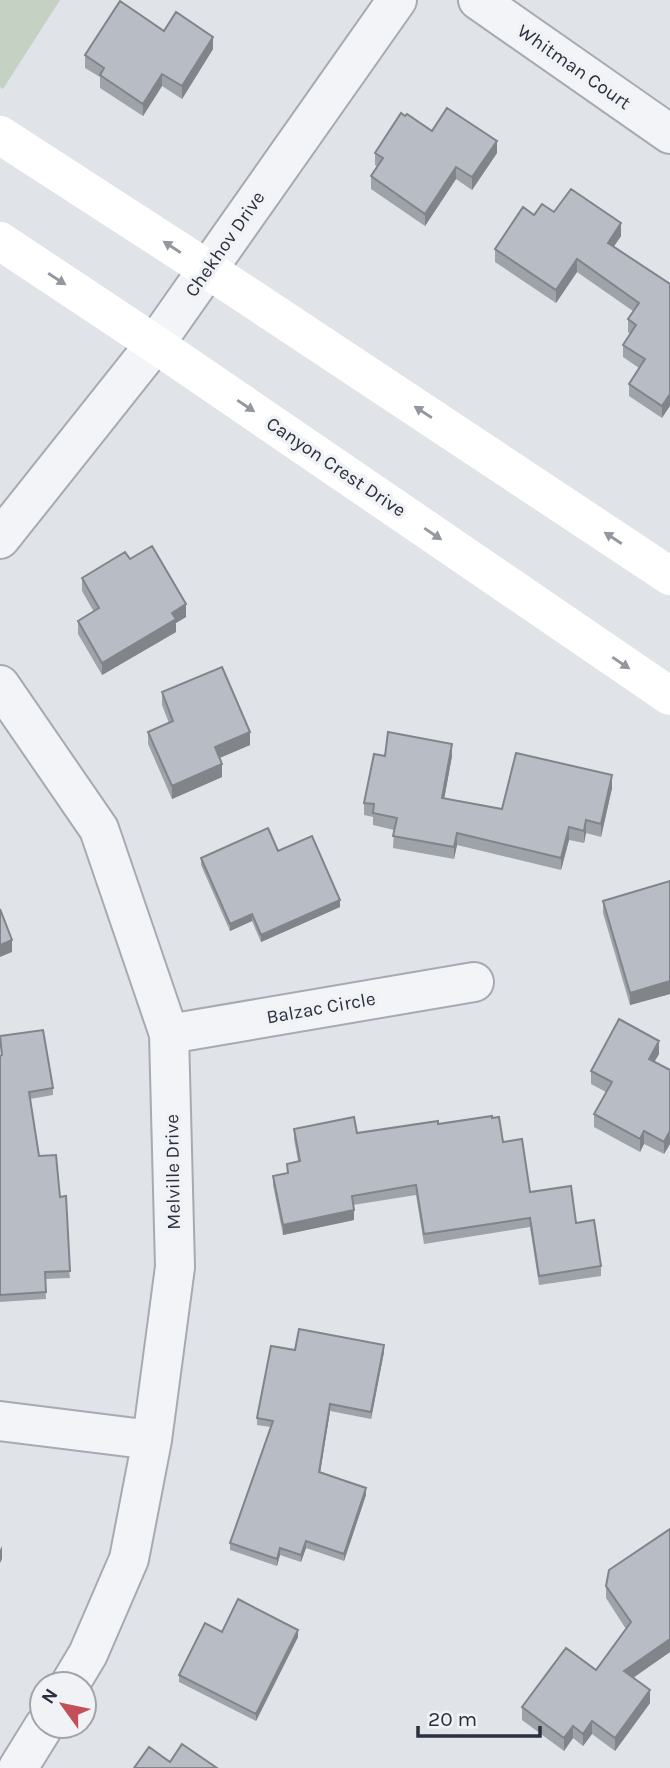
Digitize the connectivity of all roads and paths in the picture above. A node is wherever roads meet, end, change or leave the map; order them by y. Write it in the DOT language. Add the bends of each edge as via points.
graph roads {
  1 [pos="397,0"];
  2 [pos="478,0"];
  3 [pos="670,134"];
  4 [pos="0,135"];
  5 [pos="0,241"];
  6 [pos="207,269"];
  7 [pos="155,344"];
  8 [pos="0,539"];
  9 [pos="670,576"];
  10 [pos="0,685"];
  11 [pos="670,696"];
  12 [pos="474,982"];
  13 [pos="169,1034"];
  14 [pos="0,1421"];
  15 [pos="152,1440"];
  16 [pos="78,1670"];
  17 [pos="36,1740"];
  18 [pos="19,1768"];
  1 -- 6 [label="street, Chekhov Drive"];
  2 -- 3 [label="street, Whitman Court"];
  6 -- 4 [label="main road, one-way"];
  5 -- 7 [label="main road, Canyon Crest Drive, one-way"];
  6 -- 7 [label="street, Chekhov Drive"];
  9 -- 6 [label="main road, one-way"];
  7 -- 8 [label="street, Chekhov Drive"];
  7 -- 11 [label="main road, Canyon Crest Drive, one-way"];
  10 -- 13 [label="street, Melville Drive" via="99,830"];
  12 -- 13 [label="street, Balzac Circle"];
  13 -- 15 [label="street, Melville Drive" via="175,1267"];
  14 -- 15 [label="street"];
  15 -- 16 [label="street, Melville Drive" via="129,1559"];
  17 -- 18 [label="street"];
}
